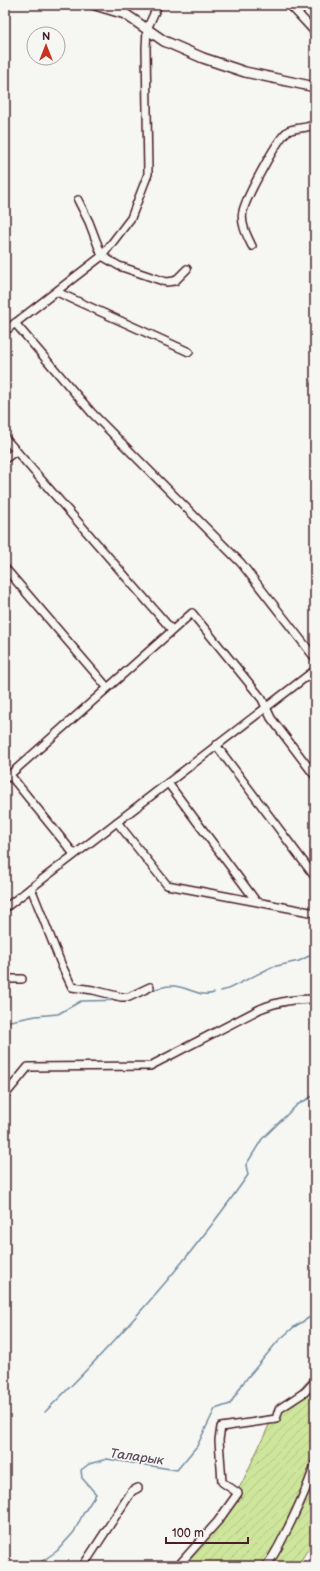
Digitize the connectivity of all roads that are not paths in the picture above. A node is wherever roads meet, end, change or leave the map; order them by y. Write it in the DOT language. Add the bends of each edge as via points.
graph roads {
  1 [pos="95,5"];
  2 [pos="158,5"];
  3 [pos="290,5"];
  4 [pos="146,29"];
  5 [pos="315,32"];
  6 [pos="315,87"];
  7 [pos="315,124"];
  8 [pos="78,200"];
  9 [pos="252,246"];
  10 [pos="102,256"];
  11 [pos="187,269"];
  12 [pos="57,292"];
  13 [pos="15,323"];
  14 [pos="5,331"];
  15 [pos="189,352"];
  16 [pos="5,438"];
  17 [pos="16,451"];
  18 [pos="5,459"];
  19 [pos="5,568"];
  20 [pos="172,630"];
  21 [pos="315,658"];
  22 [pos="315,670"];
  23 [pos="107,687"];
  24 [pos="266,708"];
  25 [pos="216,745"];
  26 [pos="315,776"];
  27 [pos="8,777"];
  28 [pos="168,783"];
  29 [pos="117,822"];
  30 [pos="74,854"];
  31 [pos="315,877"];
  32 [pos="31,888"];
  33 [pos="256,901"];
  34 [pos="5,908"];
  35 [pos="315,913"];
  36 [pos="22,979"];
  37 [pos="5,980"];
  38 [pos="150,986"];
  39 [pos="315,999"];
  40 [pos="5,1095"];
  41 [pos="315,1381"];
  42 [pos="315,1464"];
  43 [pos="138,1488"];
  44 [pos="83,1566"];
  45 [pos="178,1566"];
  46 [pos="266,1566"];
  1 -- 4 [label="main road" via="124,14"];
  2 -- 4 [label="street"];
  3 -- 5 [label="street"];
  4 -- 6 [label="main road" via="164,40 224,65"];
  4 -- 10 [label="street" via="148,174 131,218"];
  7 -- 9 [label="street" via="288,131 276,144 250,192 242,212 244,231"];
  8 -- 10 [label="street"];
  10 -- 11 [label="street" via="119,266 166,282 175,281"];
  10 -- 12 [label="street"];
  12 -- 13 [label="street"];
  12 -- 15 [label="street"];
  13 -- 14 [label="street"];
  13 -- 21 [label="street" via="92,413 241,563"];
  16 -- 17 [label="street"];
  17 -- 18 [label="street"];
  17 -- 20 [label="street"];
  19 -- 23 [label="street"];
  20 -- 23 [label="street"];
  20 -- 24 [label="street" via="192,613 262,698"];
  22 -- 24 [label="street"];
  23 -- 27 [label="street"];
  24 -- 25 [label="street"];
  24 -- 26 [label="street"];
  25 -- 28 [label="street"];
  25 -- 31 [label="street"];
  27 -- 30 [label="street"];
  28 -- 29 [label="street"];
  28 -- 33 [label="street"];
  29 -- 30 [label="street"];
  29 -- 33 [label="street" via="167,885"];
  30 -- 32 [label="street"];
  32 -- 34 [label="street"];
  32 -- 38 [label="street" via="72,987 129,997"];
  33 -- 35 [label="street"];
  36 -- 37 [label="street"];
  39 -- 40 [label="street" via="277,1002 150,1066 28,1067"];
  41 -- 45 [label="street" via="305,1392 279,1409 276,1419 221,1427 219,1440 222,1482 238,1493 218,1521"];
  42 -- 46 [label="street" via="310,1483 298,1508 274,1557"];
  43 -- 44 [label="street" via="132,1490"];
}
